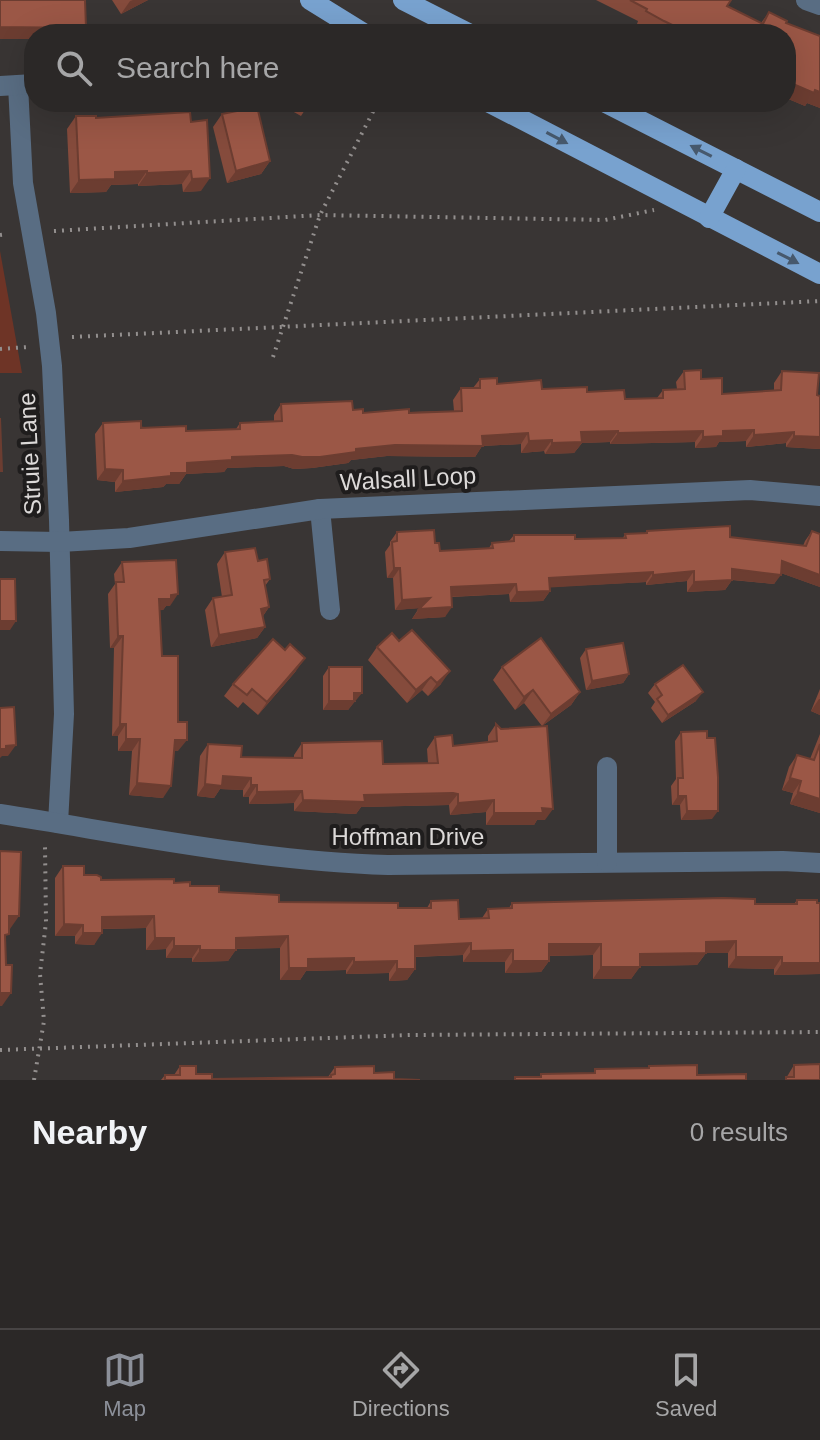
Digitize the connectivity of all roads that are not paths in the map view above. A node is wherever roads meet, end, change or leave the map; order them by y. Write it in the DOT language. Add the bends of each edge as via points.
graph roads {
  1 [pos="310,0"];
  2 [pos="403,0"];
  3 [pos="806,0"];
  4 [pos="820,5"];
  5 [pos="349,24"];
  6 [pos="450,24"];
  7 [pos="17,85"];
  8 [pos="507,112"];
  9 [pos="624,112"];
  10 [pos="736,169"];
  11 [pos="820,212"];
  12 [pos="709,218"];
  13 [pos="820,274"];
  14 [pos="820,496"];
  15 [pos="320,509"];
  16 [pos="0,541"];
  17 [pos="60,542"];
  18 [pos="330,610"];
  19 [pos="607,767"];
  20 [pos="0,814"];
  21 [pos="58,823"];
  22 [pos="607,862"];
  23 [pos="820,863"];
  1 -- 5 [label="main road"];
  2 -- 6 [label="main road"];
  3 -- 4 [label="street"];
  7 -- 17 [label="street, Struie Lane" via="23,183 49,338"];
  8 -- 12 [label="main road, one-way"];
  10 -- 9 [label="main road, one-way"];
  10 -- 11 [label="main road"];
  10 -- 12 [label="main road"];
  12 -- 13 [label="main road, one-way"];
  14 -- 15 [label="street, Walsall Loop" via="750,490"];
  15 -- 17 [label="street, Walsall Loop" via="129,538"];
  15 -- 18 [label="street"];
  16 -- 17 [label="street, Walsall Loop"];
  17 -- 21 [label="street, Struie Lane" via="64,714"];
  19 -- 22 [label="street"];
  20 -- 21 [label="street, Hoffman Drive"];
  21 -- 22 [label="street, Hoffman Drive" via="328,863"];
  22 -- 23 [label="street, Hoffman Drive"];
}
